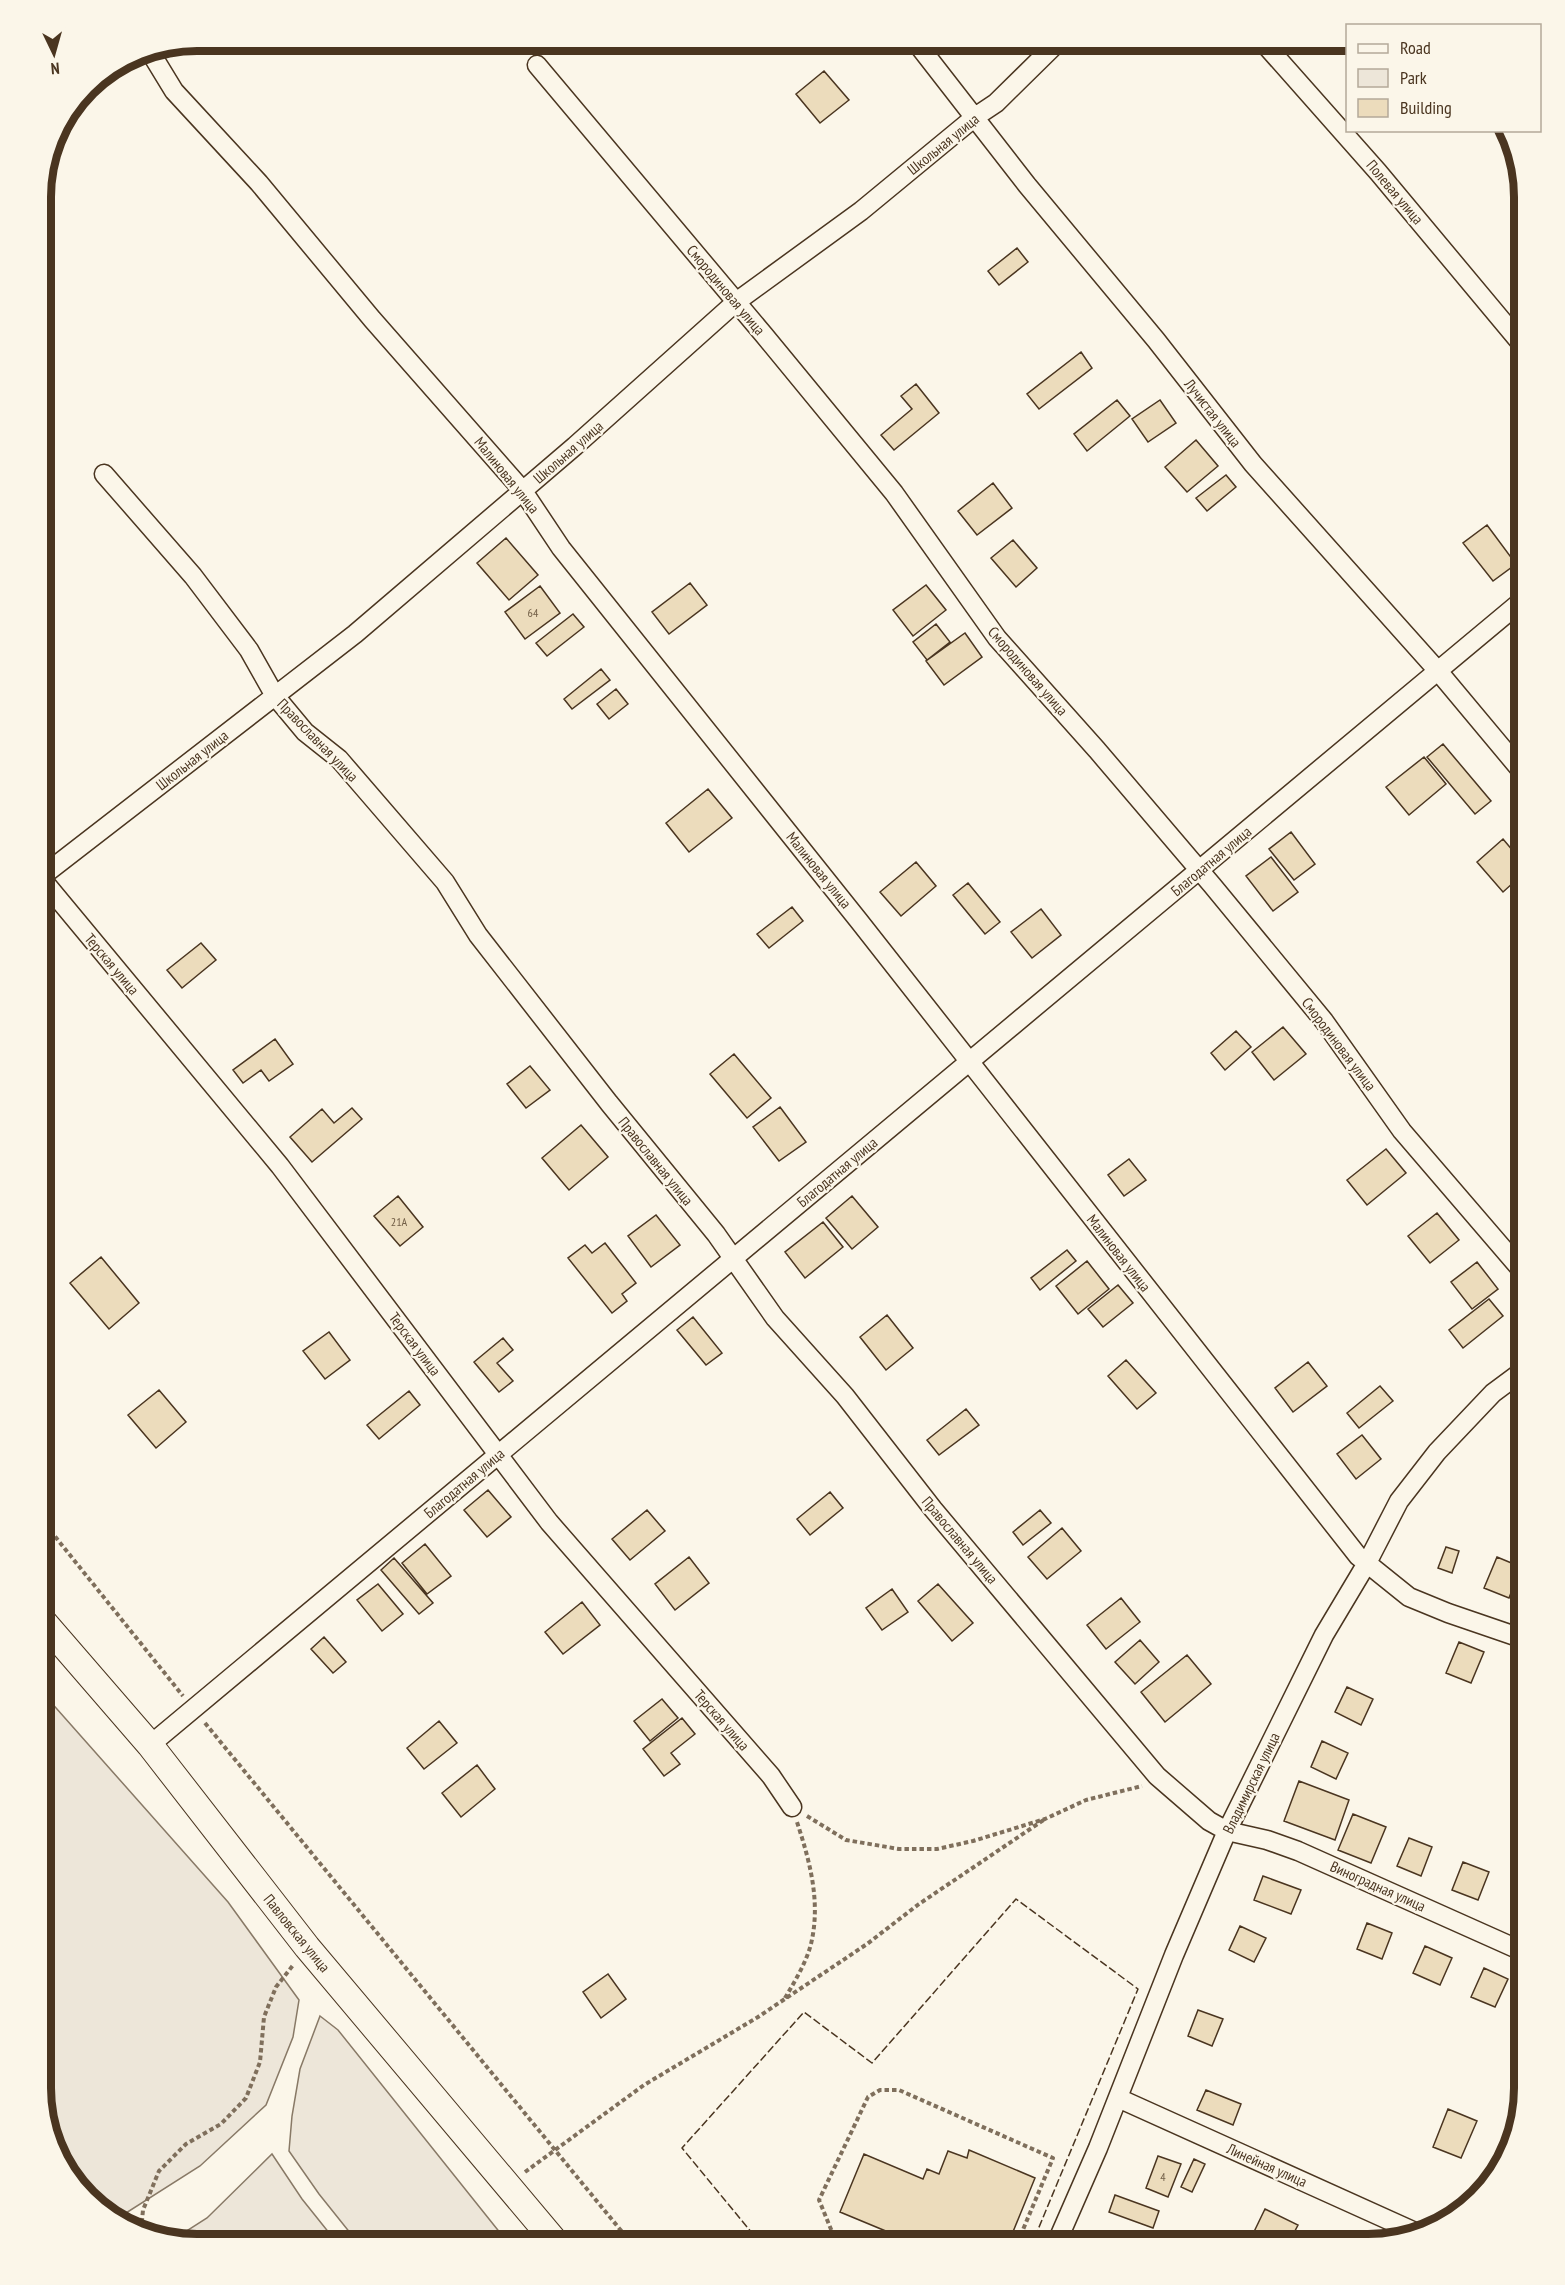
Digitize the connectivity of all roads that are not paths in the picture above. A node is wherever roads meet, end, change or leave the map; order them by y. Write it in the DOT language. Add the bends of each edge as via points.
graph roads {
  1 [pos="923,51"];
  2 [pos="1049,51"];
  3 [pos="1271,51"];
  4 [pos="154,58"];
  5 [pos="537,65"];
  6 [pos="975,117"];
  7 [pos="736,302"];
  8 [pos="1514,335"];
  9 [pos="104,474"];
  10 [pos="523,490"];
  11 [pos="1514,607"];
  12 [pos="1438,671"];
  13 [pos="275,696"];
  14 [pos="1514,762"];
  15 [pos="51,870"];
  16 [pos="1200,870"];
  17 [pos="51,890"];
  18 [pos="970,1062"];
  19 [pos="734,1258"];
  20 [pos="1514,1261"];
  21 [pos="1514,1377"];
  22 [pos="499,1454"];
  23 [pos="1367,1563"];
  24 [pos="51,1631"];
  25 [pos="1514,1636"];
  26 [pos="150,1745"];
  27 [pos="792,1807"];
  28 [pos="1227,1831"];
  29 [pos="1514,1948"];
  30 [pos="1118,2098"];
  31 [pos="1407,2229"];
  32 [pos="549,2234"];
  33 [pos="1060,2234"];
  1 -- 6 [label="street, Лучистая улица"];
  2 -- 6 [label="street, Школьная улица" via="996,103"];
  3 -- 8 [label="street, Полевая улица" via="1378,171"];
  4 -- 10 [label="street, Малиновая улица" via="174,91 259,183"];
  5 -- 7 [label="street, Смородиновая улица"];
  6 -- 7 [label="street, Школьная улица" via="861,211"];
  6 -- 12 [label="street, Лучистая улица" via="1253,464"];
  7 -- 10 [label="street, Школьная улица"];
  7 -- 16 [label="street, Смородиновая улица" via="894,493 997,638"];
  9 -- 13 [label="street, Православная улица" via="193,576 249,650"];
  10 -- 13 [label="street, Школьная улица" via="355,634"];
  10 -- 18 [label="street, Малиновая улица" via="561,548"];
  11 -- 12 [label="street, Благодатная улица"];
  12 -- 14 [label="street, Лучистая улица"];
  12 -- 16 [label="street, Благодатная улица"];
  13 -- 15 [label="street, Школьная улица"];
  13 -- 19 [label="street, Православная улица" via="305,732 339,759 445,882 478,935"];
  16 -- 18 [label="street, Благодатная улица"];
  16 -- 20 [label="street, Смородиновая улица" via="1324,1021 1402,1131"];
  17 -- 22 [label="street, Терская улица" via="280,1166"];
  18 -- 19 [label="street, Благодатная улица"];
  18 -- 23 [label="street, Малиновая улица" via="1291,1472"];
  19 -- 22 [label="street, Благодатная улица"];
  19 -- 28 [label="street, Православная улица" via="775,1318 845,1396 933,1509 1157,1776 1209,1821"];
  21 -- 23 [label="street, Владимирская улица" via="1493,1393 1437,1452 1399,1501"];
  22 -- 26 [label="street, Благодатная улица"];
  22 -- 27 [label="street, Терская улица" via="549,1522 771,1776"];
  23 -- 25 [label="street, Малиновая улица" via="1408,1597"];
  23 -- 28 [label="street, Владимирская улица" via="1324,1635"];
  24 -- 26 [label="street, Павловская улица"];
  26 -- 32 [label="street, Павловская улица" via="307,1947"];
  28 -- 29 [label="street, Виноградная улица" via="1298,1851"];
  28 -- 30 [label="street, Владимирская улица"];
  30 -- 31 [label="street, Линейная улица"];
  30 -- 33 [label="street, Владимирская улица"];
}
